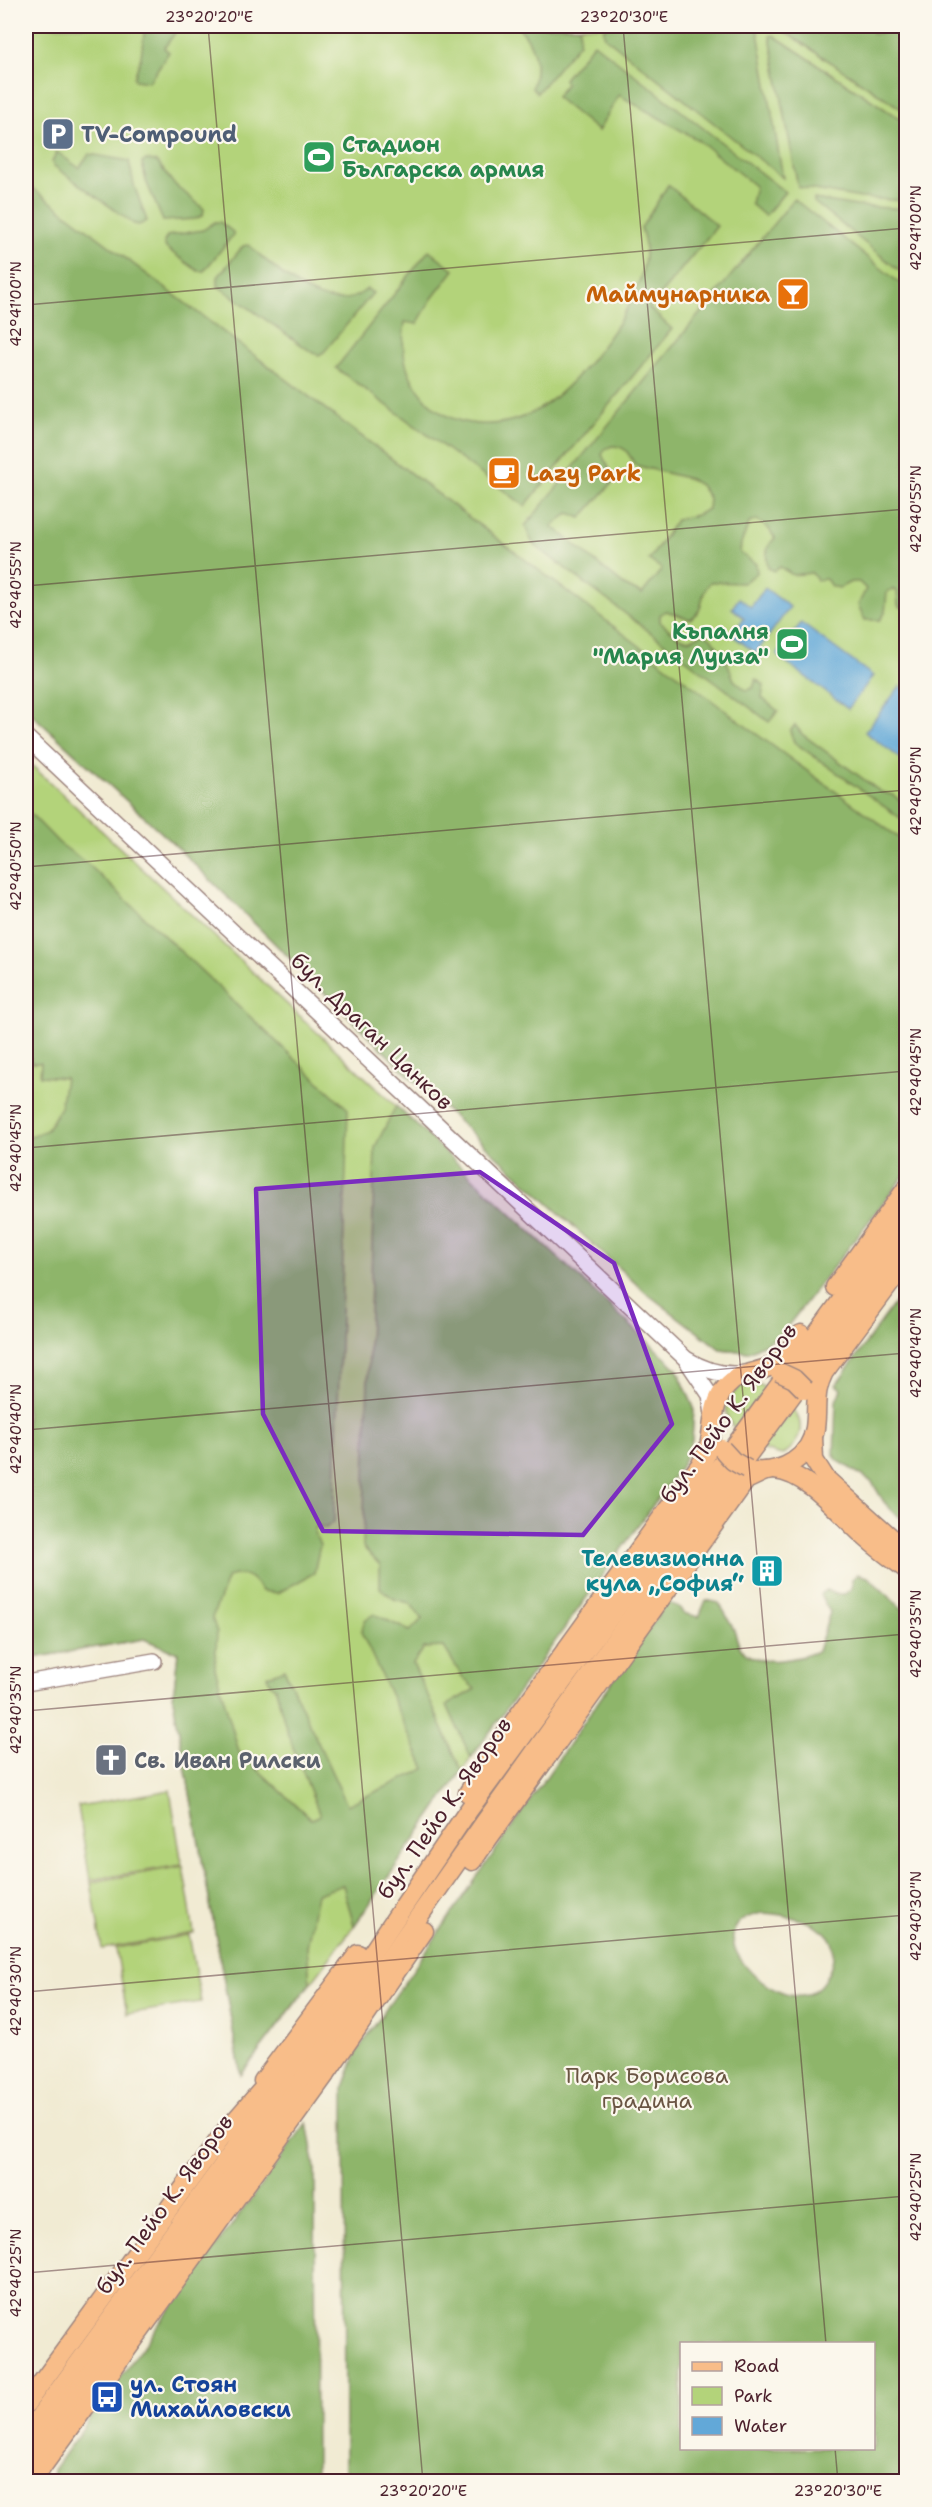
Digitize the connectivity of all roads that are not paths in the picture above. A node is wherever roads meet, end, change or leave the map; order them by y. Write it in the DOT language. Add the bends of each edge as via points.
graph roads {
  1 [pos="26,737"];
  2 [pos="906,1190"];
  3 [pos="906,1212"];
  4 [pos="906,1240"];
  5 [pos="906,1262"];
  6 [pos="686,1359"];
  7 [pos="762,1371"];
  8 [pos="713,1422"];
  9 [pos="814,1426"];
  10 [pos="762,1470"];
  11 [pos="906,1551"];
  12 [pos="906,1569"];
  13 [pos="154,1661"];
  14 [pos="26,1683"];
  15 [pos="412,1880"];
  16 [pos="443,1902"];
  17 [pos="354,1995"];
  18 [pos="221,2138"];
  19 [pos="258,2168"];
  20 [pos="126,2310"];
  21 [pos="26,2404"];
  22 [pos="26,2435"];
  23 [pos="26,2462"];
  24 [pos="31,2481"];
  1 -- 6 [label="street, бул. Драган Цанков"];
  2 -- 7 [label="main road" via="792,1346"];
  3 -- 17 [label="main road, бул. Пейо К. Яворов" via="468,1811"];
  4 -- 17 [label="main road, бул. Пейо К. Яворов"];
  5 -- 9 [label="main road" via="824,1372 816,1391"];
  6 -- 7 [label="street, бул. Драган Цанков" via="725,1374"];
  6 -- 8 [label="street, бул. Драган Цанков" via="710,1395"];
  7 -- 8 [label="main road" via="734,1380 724,1389"];
  7 -- 9 [label="main road, bridge" via="794,1379 805,1390 812,1402"];
  8 -- 10 [label="main road, bridge" via="722,1449 733,1461"];
  8 -- 15 [label="main road" via="708,1452 684,1490 513,1723"];
  9 -- 10 [label="main road" via="800,1457 790,1464"];
  9 -- 11 [label="main road" via="814,1460 826,1479"];
  10 -- 12 [label="main road" via="784,1471 804,1481"];
  10 -- 16 [label="main road" via="746,1480"];
  13 -- 14 [label="street"];
  15 -- 17 [label="main road"];
  15 -- 18 [label="main road"];
  16 -- 17 [label="main road"];
  16 -- 19 [label="main road"];
  17 -- 18 [label="main road"];
  17 -- 19 [label="main road"];
  17 -- 20 [label="main road, бул. Пейо К. Яворов" via="241,2141"];
  18 -- 21 [label="main road"];
  19 -- 24 [label="main road"];
  20 -- 22 [label="main road, бул. Пейо К. Яворов"];
  20 -- 23 [label="main road, бул. Пейо К. Яворов"];
}
